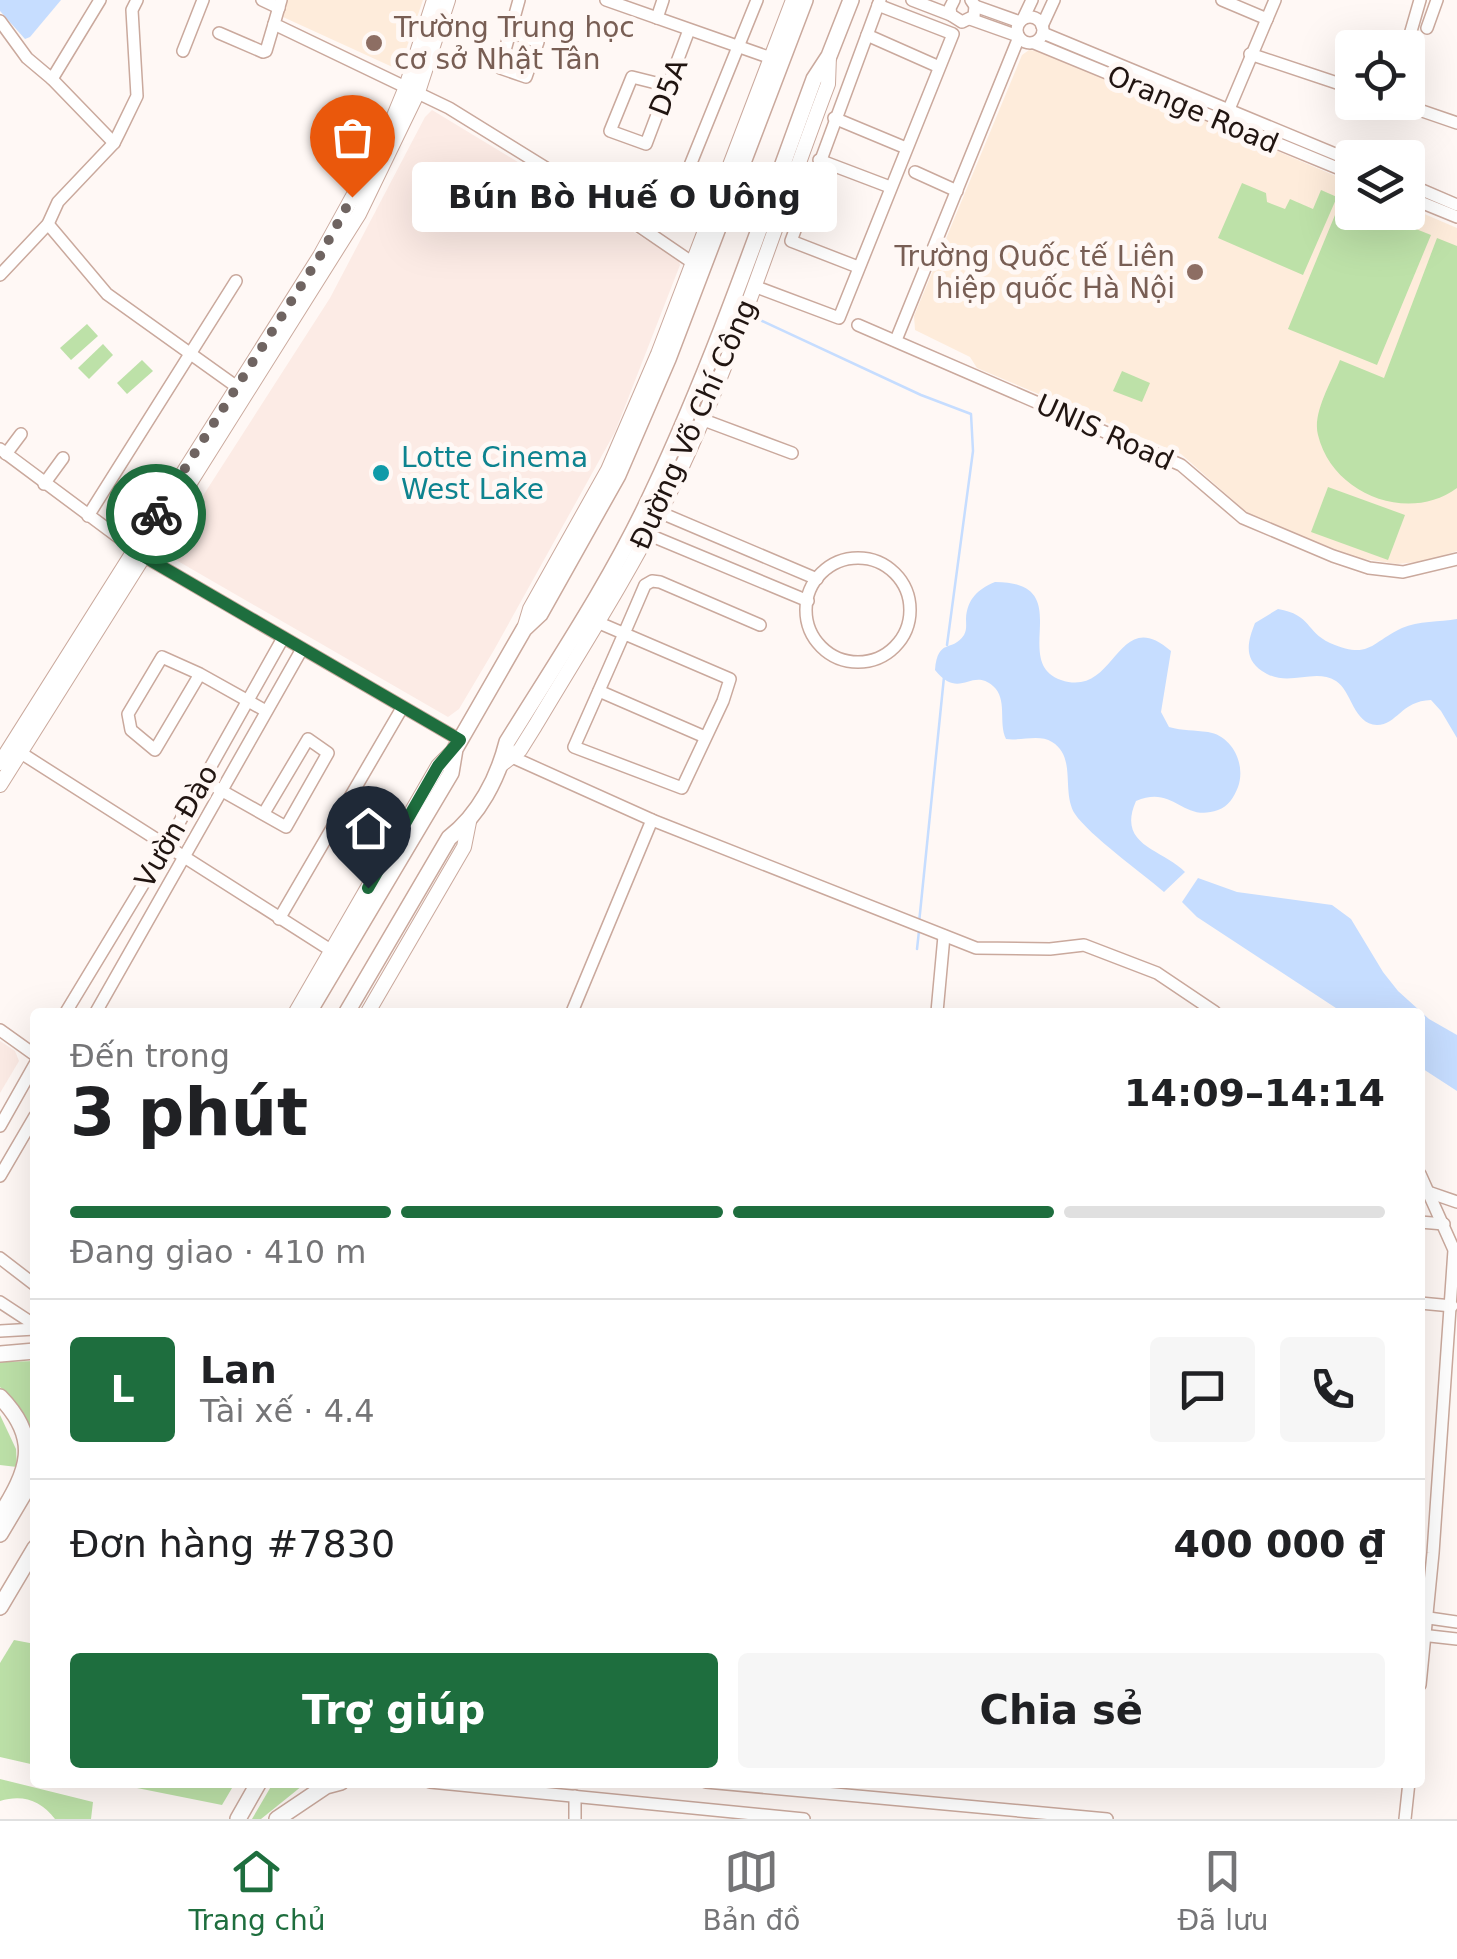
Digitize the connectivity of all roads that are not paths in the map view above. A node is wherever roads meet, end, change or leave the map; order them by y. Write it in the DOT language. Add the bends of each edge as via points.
graph roads {
  1 [pos="100,0"];
  2 [pos="137,0"];
  3 [pos="203,0"];
  4 [pos="262,0"];
  5 [pos="434,0"];
  6 [pos="448,0"];
  7 [pos="519,0"];
  8 [pos="606,0"];
  9 [pos="663,0"];
  10 [pos="757,0"];
  11 [pos="793,0"];
  12 [pos="805,0"];
  13 [pos="850,0"];
  14 [pos="912,0"];
  15 [pos="954,0"];
  16 [pos="1032,0"];
  17 [pos="1054,0"];
  18 [pos="1222,0"];
  19 [pos="1275,0"];
  20 [pos="1420,0"];
  21 [pos="1437,0"];
  22 [pos="879,2"];
  23 [pos="280,4"];
  24 [pos="972,9"];
  25 [pos="951,15"];
  26 [pos="657,18"];
  27 [pos="1267,19"];
  28 [pos="1021,21"];
  29 [pos="0,22"];
  30 [pos="274,24"];
  31 [pos="1427,28"];
  32 [pos="690,30"];
  33 [pos="1411,30"];
  34 [pos="510,32"];
  35 [pos="219,33"];
  36 [pos="1040,34"];
  37 [pos="867,36"];
  38 [pos="1018,36"];
  39 [pos="740,47"];
  40 [pos="183,52"];
  41 [pos="1250,54"];
  42 [pos="830,56"];
  43 [pos="771,58"];
  44 [pos="938,66"];
  45 [pos="52,78"];
  46 [pos="1335,82"];
  47 [pos="668,86"];
  48 [pos="412,90"];
  49 [pos="1228,110"];
  50 [pos="1425,112"];
  51 [pos="834,118"];
  52 [pos="1457,123"];
  53 [pos="114,143"];
  54 [pos="906,148"];
  55 [pos="1335,154"];
  56 [pos="819,160"];
  57 [pos="1335,166"];
  58 [pos="914,172"];
  59 [pos="890,188"];
  60 [pos="957,191"];
  61 [pos="1425,191"];
  62 [pos="1425,204"];
  63 [pos="1457,204"];
  64 [pos="1457,218"];
  65 [pos="630,220"];
  66 [pos="48,224"];
  67 [pos="693,263"];
  68 [pos="858,267"];
  69 [pos="0,274"];
  70 [pos="236,281"];
  71 [pos="754,286"];
  72 [pos="688,309"];
  73 [pos="672,319"];
  74 [pos="858,325"];
  75 [pos="896,340"];
  76 [pos="188,354"];
  77 [pos="237,387"];
  78 [pos="701,419"];
  79 [pos="21,434"];
  80 [pos="3,452"];
  81 [pos="792,453"];
  82 [pos="63,458"];
  83 [pos="44,484"];
  84 [pos="659,512"];
  85 [pos="88,516"];
  86 [pos="646,534"];
  87 [pos="139,554"];
  88 [pos="1457,559"];
  89 [pos="817,579"];
  90 [pos="808,601"];
  91 [pos="598,622"];
  92 [pos="760,624"];
  93 [pos="524,629"];
  94 [pos="624,634"];
  95 [pos="283,638"];
  96 [pos="302,649"];
  97 [pos="200,674"];
  98 [pos="599,692"];
  99 [pos="248,700"];
  100 [pos="402,708"];
  101 [pos="266,711"];
  102 [pos="706,737"];
  103 [pos="458,745"];
  104 [pos="21,753"];
  105 [pos="506,761"];
  106 [pos="0,763"];
  107 [pos="203,779"];
  108 [pos="0,786"];
  109 [pos="220,789"];
  110 [pos="264,814"];
  111 [pos="652,820"];
  112 [pos="469,822"];
  113 [pos="166,846"];
  114 [pos="184,858"];
  115 [pos="279,919"];
  116 [pos="944,936"];
  117 [pos="106,946"];
  118 [pos="332,951"];
  119 [pos="127,959"];
  120 [pos="68,1008"];
  121 [pos="98,1008"];
  122 [pos="298,1008"];
  123 [pos="311,1008"];
  124 [pos="349,1008"];
  125 [pos="370,1008"];
  126 [pos="574,1008"];
  127 [pos="938,1008"];
  128 [pos="1200,1008"];
  129 [pos="0,1030"];
  130 [pos="30,1051"];
  131 [pos="30,1073"];
  132 [pos="3,1122"];
  133 [pos="30,1125"];
  134 [pos="27,1130"];
  135 [pos="0,1176"];
  136 [pos="1425,1183"];
  137 [pos="1431,1193"];
  138 [pos="1457,1202"];
  139 [pos="1425,1222"];
  140 [pos="1444,1224"];
  141 [pos="0,1258"];
  142 [pos="30,1281"];
  143 [pos="0,1302"];
  144 [pos="1425,1303"];
  145 [pos="1452,1306"];
  146 [pos="30,1323"];
  147 [pos="30,1328"];
  148 [pos="0,1331"];
  149 [pos="30,1351"];
  150 [pos="0,1354"];
  151 [pos="0,1397"];
  152 [pos="1440,1461"];
  153 [pos="1457,1463"];
  154 [pos="30,1482"];
  155 [pos="1,1526"];
  156 [pos="30,1556"];
  157 [pos="30,1574"];
  158 [pos="0,1607"];
  159 [pos="1425,1608"];
  160 [pos="1425,1618"];
  161 [pos="1457,1622"];
  162 [pos="0,1623"];
  163 [pos="1425,1635"];
  164 [pos="1457,1639"];
  165 [pos="256,1788"];
  166 [pos="327,1788"];
  167 [pos="492,1788"];
  168 [pos="717,1788"];
  169 [pos="832,1788"];
  170 [pos="1408,1788"];
  171 [pos="861,1789"];
  172 [pos="575,1796"];
  173 [pos="715,1810"];
  174 [pos="787,1818"];
  175 [pos="238,1819"];
  176 [pos="277,1819"];
  177 [pos="575,1819"];
  178 [pos="804,1819"];
  179 [pos="1107,1819"];
  180 [pos="1404,1819"];
  1 -- 45 [label="street"];
  2 -- 53 [label="street" via="137,96"];
  3 -- 40 [label="street"];
  4 -- 23 [label="street"];
  5 -- 48 [label="main road"];
  6 -- 48 [label="main road"];
  7 -- 34 [label="street"];
  8 -- 26 [label="street"];
  9 -- 26 [label="street"];
  10 -- 39 [label="street"];
  11 -- 43 [label="main road, Đường Võ Chí Công"];
  12 -- 72 [label="highway, Đường Võ Chí Công"];
  13 -- 42 [label="highway, Đường Võ Chí Công"];
  14 -- 25 [label="street"];
  15 -- 25 [label="street"];
  16 -- 28 [label="street"];
  17 -- 36 [label="street"];
  18 -- 27 [label="street"];
  19 -- 27 [label="street"];
  20 -- 33 [label="street"];
  21 -- 31 [label="street"];
  22 -- 37 [label="street"];
  22 -- 44 [label="street" via="953,34"];
  23 -- 30 [label="street"];
  24 -- 25 [label="street" via="962,22"];
  24 -- 28 [label="street"];
  24 -- 38 [label="street"];
  26 -- 32 [label="street"];
  27 -- 41 [label="street"];
  28 -- 36 [label="street" via="1036,18"];
  28 -- 38 [label="street"];
  29 -- 45 [label="street"];
  30 -- 35 [label="street" via="263,52"];
  30 -- 48 [label="street"];
  32 -- 39 [label="street"];
  32 -- 47 [label="street, D5A"];
  36 -- 38 [label="street" via="1024,42"];
  36 -- 49 [label="street, Orange Road"];
  36 -- 57 [label="street, Orange Road"];
  37 -- 44 [label="street"];
  37 -- 51 [label="street"];
  38 -- 60 [label="street"];
  39 -- 43 [label="street"];
  39 -- 65 [label="street" via="674,205 648,196"];
  41 -- 46 [label="street"];
  41 -- 49 [label="street"];
  42 -- 71 [label="main road, Đường Võ Chí Công" via="828,84"];
  42 -- 105 [label="highway, Đường Võ Chí Công" via="814,79 704,377 652,494 507,742"];
  43 -- 67 [label="main road, Đường Võ Chí Công"];
  44 -- 54 [label="street"];
  45 -- 53 [label="street"];
  47 -- 47 [label="street, D5A" via="646,144 610,131 632,78"];
  48 -- 65 [label="street"];
  48 -- 77 [label="main road" via="320,256"];
  48 -- 87 [label="main road" via="378,179 330,263"];
  49 -- 55 [label="street, Orange Road"];
  50 -- 52 [label="street"];
  51 -- 54 [label="street"];
  51 -- 56 [label="street"];
  53 -- 66 [label="street" via="58,202"];
  54 -- 59 [label="street"];
  56 -- 59 [label="street"];
  56 -- 68 [label="street" via="791,241"];
  58 -- 60 [label="street"];
  59 -- 68 [label="street"];
  60 -- 75 [label="street"];
  61 -- 63 [label="street"];
  62 -- 64 [label="street"];
  65 -- 67 [label="street"];
  66 -- 69 [label="street"];
  66 -- 76 [label="street" via="106,294"];
  67 -- 73 [label="main road, Đường Võ Chí Công"];
  68 -- 71 [label="street" via="839,318"];
  70 -- 76 [label="street"];
  71 -- 78 [label="main road, Đường Võ Chí Công"];
  72 -- 73 [label="highway"];
  72 -- 93 [label="highway, Đường Võ Chí Công" via="618,475 540,614"];
  73 -- 93 [label="main road, Đường Võ Chí Công" via="608,470"];
  74 -- 75 [label="street, UNIS Road"];
  75 -- 88 [label="street, UNIS Road" via="1181,465 1244,518 1316,550 1403,572"];
  76 -- 77 [label="street"];
  76 -- 85 [label="street"];
  77 -- 87 [label="main road"];
  78 -- 81 [label="street"];
  78 -- 84 [label="main road, Đường Võ Chí Công"];
  79 -- 80 [label="street"];
  80 -- 83 [label="street"];
  82 -- 83 [label="street"];
  83 -- 85 [label="street"];
  84 -- 86 [label="main road, Đường Võ Chí Công"];
  84 -- 89 [label="street"];
  85 -- 87 [label="street"];
  86 -- 90 [label="street"];
  86 -- 91 [label="main road, Đường Võ Chí Công"];
  87 -- 95 [label="street"];
  87 -- 104 [label="main road"];
  87 -- 106 [label="main road"];
  89 -- 90 [label="street"];
  89 -- 90 [label="street" via="847,559 879,562 910,599 905,633 880,658 845,660 816,641"];
  91 -- 94 [label="street"];
  91 -- 105 [label="main road, Đường Võ Chí Công" via="520,750"];
  92 -- 94 [label="street" via="652,581"];
  93 -- 103 [label="highway, Đường Võ Chí Công"];
  94 -- 98 [label="street"];
  94 -- 102 [label="street" via="730,679"];
  95 -- 96 [label="street"];
  95 -- 99 [label="street, Vườn Đào"];
  96 -- 100 [label="street"];
  96 -- 101 [label="street, Vườn Đào"];
  97 -- 97 [label="street" via="160,658 128,714 131,730 155,750"];
  97 -- 99 [label="street"];
  98 -- 102 [label="street"];
  98 -- 102 [label="street" via="574,747 682,788"];
  99 -- 101 [label="street"];
  99 -- 107 [label="street, Vườn Đào"];
  100 -- 103 [label="street"];
  100 -- 115 [label="street"];
  101 -- 109 [label="street, Vườn Đào"];
  103 -- 118 [label="main road, Đường Võ Chí Công" via="438,766"];
  103 -- 123 [label="highway, Đường Võ Chí Công" via="451,772"];
  104 -- 108 [label="main road"];
  104 -- 113 [label="street"];
  105 -- 111 [label="street"];
  105 -- 112 [label="highway, Đường Võ Chí Công"];
  107 -- 109 [label="street"];
  107 -- 113 [label="street, Vườn Đào"];
  109 -- 110 [label="street"];
  109 -- 114 [label="street, Vườn Đào"];
  110 -- 110 [label="street" via="286,827 328,753 308,738"];
  111 -- 116 [label="street"];
  111 -- 126 [label="street"];
  112 -- 124 [label="highway, Đường Võ Chí Công" via="449,838"];
  112 -- 125 [label="main road, Đường Võ Chí Công" via="464,847"];
  113 -- 114 [label="street"];
  113 -- 117 [label="street, Vườn Đào"];
  114 -- 115 [label="street"];
  114 -- 119 [label="street, Vườn Đào"];
  115 -- 118 [label="street"];
  116 -- 127 [label="street"];
  116 -- 128 [label="street" via="976,948 1084,944 1158,972"];
  117 -- 119 [label="street"];
  117 -- 120 [label="street, Vườn Đào"];
  118 -- 122 [label="main road, Đường Võ Chí Công"];
  119 -- 121 [label="street, Vườn Đào"];
  129 -- 130 [label="street"];
  131 -- 132 [label="street"];
  132 -- 134 [label="street"];
  133 -- 134 [label="street"];
  134 -- 135 [label="street"];
  136 -- 137 [label="street"];
  137 -- 138 [label="street"];
  137 -- 140 [label="street"];
  139 -- 140 [label="street"];
  140 -- 145 [label="street" via="1454,1250"];
  141 -- 142 [label="street"];
  143 -- 146 [label="street"];
  144 -- 145 [label="street"];
  145 -- 152 [label="street"];
  147 -- 148 [label="street"];
  149 -- 150 [label="highway"];
  151 -- 155 [label="highway" via="18,1417 28,1448"];
  152 -- 153 [label="street"];
  152 -- 159 [label="street"];
  154 -- 155 [label="highway"];
  156 -- 158 [label="highway"];
  157 -- 162 [label="highway"];
  160 -- 161 [label="street"];
  163 -- 164 [label="street"];
  165 -- 175 [label="highway"];
  166 -- 176 [label="highway"];
  167 -- 172 [label="street"];
  168 -- 173 [label="street"];
  169 -- 171 [label="street"];
  170 -- 180 [label="street"];
  171 -- 179 [label="street"];
  172 -- 173 [label="street"];
  172 -- 177 [label="street"];
  173 -- 174 [label="street"];
  174 -- 178 [label="street"];
}
